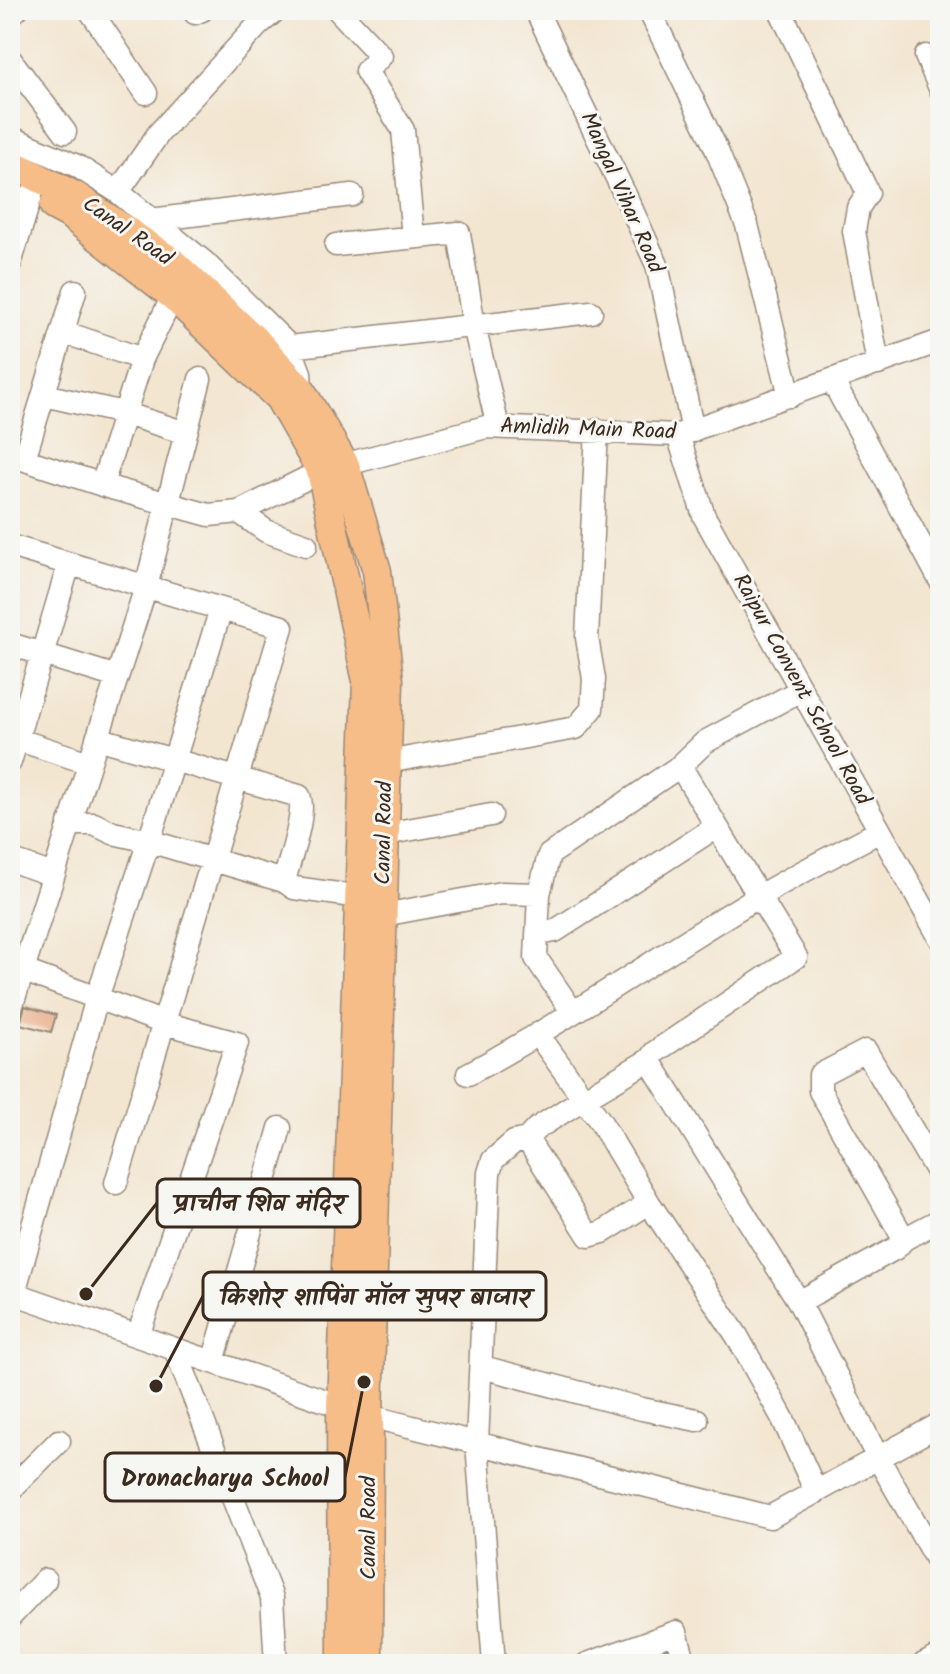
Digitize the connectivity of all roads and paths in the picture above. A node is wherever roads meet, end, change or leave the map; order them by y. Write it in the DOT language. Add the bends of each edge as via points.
graph roads {
  1 [pos="16,10"];
  2 [pos="90,10"];
  3 [pos="193,10"];
  4 [pos="202,10"];
  5 [pos="276,10"];
  6 [pos="338,10"];
  7 [pos="536,10"];
  8 [pos="649,10"];
  9 [pos="780,10"];
  10 [pos="10,15"];
  11 [pos="926,56"];
  12 [pos="10,59"];
  13 [pos="940,88"];
  14 [pos="146,93"];
  15 [pos="65,132"];
  16 [pos="10,137"];
  17 [pos="10,163"];
  18 [pos="21,189"];
  19 [pos="118,192"];
  20 [pos="352,195"];
  21 [pos="151,220"];
  22 [pos="413,237"];
  23 [pos="336,245"];
  24 [pos="10,264"];
  25 [pos="75,291"];
  26 [pos="173,296"];
  27 [pos="591,312"];
  28 [pos="474,326"];
  29 [pos="63,332"];
  30 [pos="940,341"];
  31 [pos="290,347"];
  32 [pos="142,359"];
  33 [pos="878,364"];
  34 [pos="200,379"];
  35 [pos="832,380"];
  36 [pos="301,390"];
  37 [pos="44,395"];
  38 [pos="790,396"];
  39 [pos="123,413"];
  40 [pos="498,427"];
  41 [pos="597,430"];
  42 [pos="186,433"];
  43 [pos="686,433"];
  44 [pos="17,457"];
  45 [pos="333,468"];
  46 [pos="102,485"];
  47 [pos="168,503"];
  48 [pos="239,512"];
  49 [pos="306,545"];
  50 [pos="10,546"];
  51 [pos="69,564"];
  52 [pos="940,580"];
  53 [pos="146,587"];
  54 [pos="221,609"];
  55 [pos="10,644"];
  56 [pos="43,654"];
  57 [pos="117,677"];
  58 [pos="801,690"];
  59 [pos="13,738"];
  60 [pos="97,738"];
  61 [pos="173,758"];
  62 [pos="10,762"];
  63 [pos="387,762"];
  64 [pos="89,763"];
  65 [pos="680,766"];
  66 [pos="237,778"];
  67 [pos="491,815"];
  68 [pos="69,824"];
  69 [pos="716,827"];
  70 [pos="880,831"];
  71 [pos="385,834"];
  72 [pos="149,841"];
  73 [pos="10,860"];
  74 [pos="212,860"];
  75 [pos="53,875"];
  76 [pos="284,881"];
  77 [pos="539,894"];
  78 [pos="758,896"];
  79 [pos="360,897"];
  80 [pos="383,915"];
  81 [pos="539,934"];
  82 [pos="940,938"];
  83 [pos="16,968"];
  84 [pos="97,998"];
  85 [pos="10,1011"];
  86 [pos="572,1011"];
  87 [pos="164,1023"];
  88 [pos="539,1036"];
  89 [pos="649,1060"];
  90 [pos="468,1074"];
  91 [pos="583,1099"];
  92 [pos="280,1128"];
  93 [pos="527,1139"];
  94 [pos="940,1177"];
  95 [pos="116,1183"];
  96 [pos="649,1203"];
  97 [pos="940,1220"];
  98 [pos="904,1239"];
  99 [pos="12,1292"];
  100 [pos="799,1302"];
  101 [pos="138,1336"];
  102 [pos="175,1349"];
  103 [pos="213,1362"];
  104 [pos="482,1367"];
  105 [pos="341,1406"];
  106 [pos="369,1416"];
  107 [pos="697,1420"];
  108 [pos="940,1424"];
  109 [pos="59,1441"];
  110 [pos="477,1443"];
  111 [pos="878,1458"];
  112 [pos="10,1490"];
  113 [pos="816,1492"];
  114 [pos="940,1566"];
  115 [pos="45,1580"];
  116 [pos="10,1617"];
  117 [pos="940,1656"];
  118 [pos="276,1664"];
  119 [pos="342,1664"];
  120 [pos="368,1664"];
  121 [pos="494,1664"];
  122 [pos="587,1664"];
  123 [pos="685,1664"];
  124 [pos="924,1664"];
  1 -- 10 [label="street"];
  2 -- 14 [label="street"];
  3 -- 4 [label="street"];
  5 -- 19 [label="street" via="159,133"];
  6 -- 22 [label="street" via="381,56 366,71 403,130"];
  7 -- 43 [label="street, Mangal Vihar Road" via="657,265"];
  8 -- 38 [label="street" via="747,225"];
  9 -- 33 [label="street" via="868,193 858,208 854,231"];
  11 -- 13 [label="street"];
  12 -- 15 [label="street"];
  16 -- 19 [label="street" via="77,166"];
  17 -- 36 [label="main road, Canal Road" via="77,197 171,261"];
  18 -- 24 [label="street"];
  18 -- 26 [label="main road, Canal Road" via="69,214"];
  19 -- 21 [label="street"];
  20 -- 21 [label="street"];
  21 -- 31 [label="street" via="204,262"];
  22 -- 23 [label="street"];
  22 -- 28 [label="street" via="459,233"];
  25 -- 29 [label="street"];
  26 -- 32 [label="street"];
  26 -- 45 [label="main road, Canal Road" via="279,398"];
  27 -- 28 [label="street"];
  28 -- 31 [label="street"];
  28 -- 40 [label="street"];
  29 -- 32 [label="street"];
  29 -- 37 [label="street"];
  30 -- 33 [label="street, Amlidih Main Road"];
  31 -- 36 [label="street"];
  32 -- 39 [label="street"];
  33 -- 35 [label="street, Amlidih Main Road"];
  34 -- 42 [label="street"];
  35 -- 38 [label="street, Amlidih Main Road"];
  35 -- 52 [label="street"];
  36 -- 45 [label="main road, Canal Road"];
  37 -- 39 [label="street"];
  37 -- 44 [label="street"];
  38 -- 43 [label="street, Amlidih Main Road"];
  39 -- 42 [label="street"];
  39 -- 46 [label="street"];
  40 -- 41 [label="street, Amlidih Main Road"];
  40 -- 45 [label="street, Amlidih Main Road"];
  41 -- 43 [label="street, Amlidih Main Road"];
  41 -- 63 [label="street" via="587,638 594,679 592,709 576,728"];
  42 -- 47 [label="street"];
  43 -- 58 [label="street, Raipur Convent School Road" via="704,516"];
  44 -- 46 [label="street"];
  45 -- 48 [label="street, Amlidih Main Road"];
  45 -- 63 [label="main road, Canal Road" via="377,571 389,681"];
  45 -- 79 [label="main road, Canal Road" via="367,681"];
  46 -- 47 [label="street"];
  47 -- 48 [label="street" via="209,515"];
  47 -- 53 [label="street"];
  48 -- 49 [label="street" via="266,531"];
  50 -- 51 [label="street"];
  51 -- 53 [label="street"];
  51 -- 56 [label="street"];
  53 -- 54 [label="street"];
  53 -- 57 [label="street"];
  54 -- 61 [label="street"];
  54 -- 66 [label="street" via="282,627"];
  55 -- 56 [label="street"];
  56 -- 57 [label="street"];
  56 -- 59 [label="street"];
  57 -- 60 [label="street"];
  58 -- 65 [label="street" via="705,742"];
  58 -- 70 [label="street, Raipur Convent School Road"];
  59 -- 62 [label="street"];
  59 -- 64 [label="street"];
  60 -- 61 [label="street"];
  60 -- 64 [label="street"];
  61 -- 66 [label="street"];
  61 -- 72 [label="street"];
  63 -- 71 [label="main road, Canal Road"];
  64 -- 68 [label="street"];
  65 -- 69 [label="street"];
  65 -- 77 [label="street" via="549,855"];
  66 -- 74 [label="street"];
  66 -- 76 [label="street" via="302,800"];
  67 -- 71 [label="street"];
  68 -- 72 [label="street" via="94,824"];
  68 -- 75 [label="street"];
  69 -- 78 [label="street"];
  69 -- 81 [label="street" via="555,931"];
  70 -- 78 [label="street"];
  70 -- 82 [label="street, Raipur Convent School Road"];
  71 -- 80 [label="main road, Canal Road"];
  72 -- 74 [label="street"];
  72 -- 84 [label="street"];
  73 -- 75 [label="street"];
  74 -- 76 [label="street"];
  74 -- 87 [label="street"];
  75 -- 83 [label="street"];
  76 -- 79 [label="street" via="294,888"];
  77 -- 80 [label="street" via="501,893"];
  77 -- 81 [label="street"];
  78 -- 86 [label="street"];
  78 -- 89 [label="street" via="796,957"];
  79 -- 105 [label="main road, Canal Road"];
  80 -- 106 [label="main road, Canal Road"];
  81 -- 86 [label="street" via="536,958"];
  83 -- 84 [label="street"];
  83 -- 85 [label="street"];
  84 -- 87 [label="street"];
  84 -- 99 [label="street"];
  86 -- 88 [label="street"];
  87 -- 95 [label="street"];
  87 -- 101 [label="street" via="237,1043"];
  88 -- 90 [label="street"];
  88 -- 91 [label="street"];
  89 -- 91 [label="street"];
  89 -- 100 [label="street"];
  91 -- 93 [label="street"];
  91 -- 96 [label="street"];
  92 -- 103 [label="street"];
  93 -- 96 [label="street" via="589,1236"];
  93 -- 104 [label="street" via="514,1142 493,1160 489,1173"];
  94 -- 98 [label="street" via="866,1051 820,1075 820,1091"];
  96 -- 113 [label="street" via="737,1336"];
  97 -- 98 [label="street"];
  98 -- 100 [label="street"];
  99 -- 101 [label="street"];
  100 -- 111 [label="street"];
  101 -- 102 [label="street"];
  102 -- 103 [label="street"];
  102 -- 118 [label="street" via="272,1598"];
  103 -- 105 [label="street"];
  104 -- 107 [label="street"];
  104 -- 110 [label="street"];
  105 -- 106 [label="street"];
  105 -- 119 [label="main road, Canal Road"];
  106 -- 110 [label="street"];
  106 -- 120 [label="main road, Canal Road"];
  108 -- 111 [label="street"];
  109 -- 112 [label="street"];
  110 -- 113 [label="street" via="770,1517"];
  110 -- 121 [label="street"];
  111 -- 113 [label="street"];
  111 -- 114 [label="street"];
  115 -- 116 [label="street"];
  117 -- 124 [label="street"];
  122 -- 123 [label="street" via="676,1632"];
}
